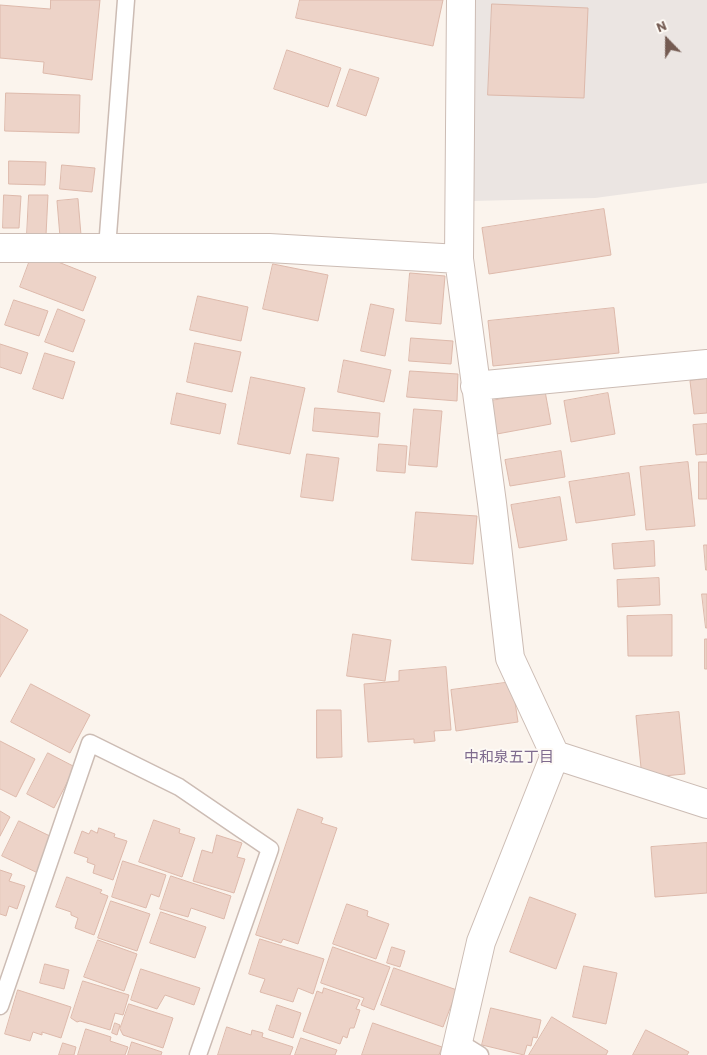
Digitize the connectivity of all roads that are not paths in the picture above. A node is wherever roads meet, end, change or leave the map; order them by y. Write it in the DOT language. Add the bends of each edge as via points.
graph roads {
  1 [pos="126,0"];
  2 [pos="461,0"];
  3 [pos="0,248"];
  4 [pos="107,248"];
  5 [pos="459,259"];
  6 [pos="707,364"];
  7 [pos="475,386"];
  8 [pos="555,755"];
  9 [pos="707,804"];
  10 [pos="0,1006"];
  11 [pos="465,1051"];
  12 [pos="198,1055"];
  1 -- 4 [label="lane"];
  2 -- 5 [label="street"];
  3 -- 4 [label="street"];
  4 -- 5 [label="street" via="269,248"];
  5 -- 7 [label="street"];
  6 -- 7 [label="street"];
  7 -- 8 [label="street" via="510,658"];
  8 -- 9 [label="street"];
  8 -- 11 [label="street" via="481,942"];
  10 -- 12 [label="lane" via="90,742 179,788 270,849"];
}
